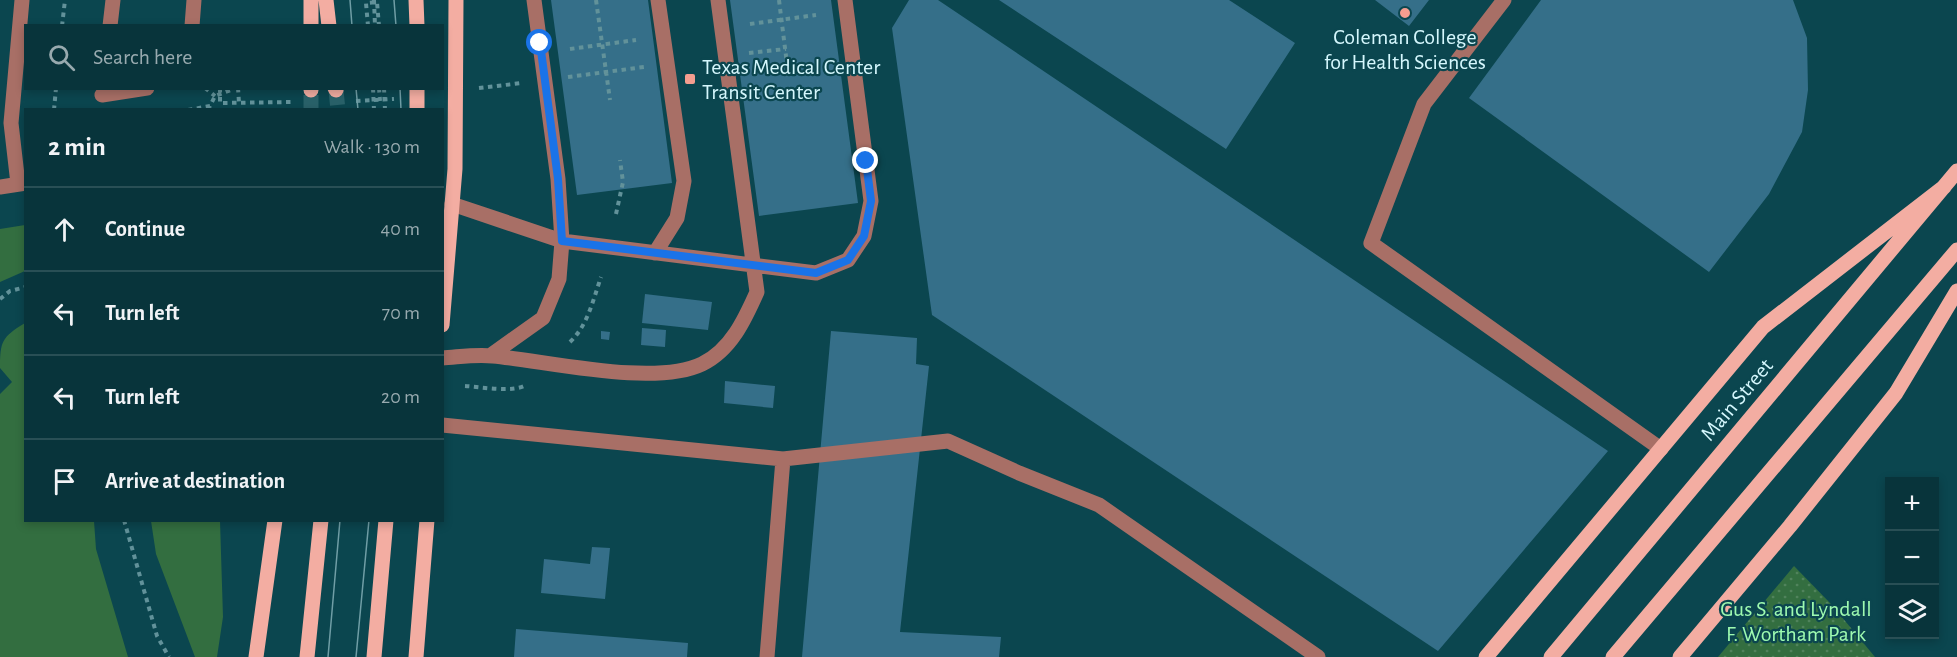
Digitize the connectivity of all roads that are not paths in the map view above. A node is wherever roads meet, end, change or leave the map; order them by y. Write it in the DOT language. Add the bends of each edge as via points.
graph roads {
  1 [pos="22,0"];
  2 [pos="113,0"];
  3 [pos="194,0"];
  4 [pos="311,0"];
  5 [pos="326,0"];
  6 [pos="416,0"];
  7 [pos="456,0"];
  8 [pos="534,0"];
  9 [pos="658,0"];
  10 [pos="718,0"];
  11 [pos="845,0"];
  12 [pos="1504,0"];
  13 [pos="110,24"];
  14 [pos="192,24"];
  15 [pos="311,24"];
  16 [pos="329,24"];
  17 [pos="417,24"];
  18 [pos="138,90"];
  19 [pos="417,90"];
  20 [pos="102,98"];
  21 [pos="417,108"];
  22 [pos="1957,171"];
  23 [pos="22,184"];
  24 [pos="1944,187"];
  25 [pos="0,188"];
  26 [pos="452,204"];
  27 [pos="562,241"];
  28 [pos="1957,250"];
  29 [pos="655,253"];
  30 [pos="752,264"];
  31 [pos="1957,291"];
  32 [pos="444,301"];
  33 [pos="491,356"];
  34 [pos="444,358"];
  35 [pos="444,425"];
  36 [pos="1661,449"];
  37 [pos="783,459"];
  38 [pos="275,522"];
  39 [pos="321,522"];
  40 [pos="386,522"];
  41 [pos="427,522"];
  42 [pos="256,657"];
  43 [pos="307,657"];
  44 [pos="374,657"];
  45 [pos="416,657"];
  46 [pos="767,657"];
  47 [pos="1318,657"];
  48 [pos="1486,657"];
  49 [pos="1551,657"];
  50 [pos="1613,657"];
  51 [pos="1680,657"];
  1 -- 23 [label="lane" via="11,123"];
  2 -- 13 [label="lane"];
  3 -- 14 [label="lane"];
  4 -- 15 [label="main road"];
  5 -- 16 [label="main road"];
  6 -- 17 [label="main road"];
  7 -- 26 [label="main road"];
  8 -- 27 [label="lane" via="558,179"];
  9 -- 29 [label="lane" via="684,181 677,218"];
  10 -- 30 [label="lane"];
  11 -- 30 [label="lane" via="871,201 864,236 848,260 816,273"];
  12 -- 36 [label="lane" via="1424,104 1371,243"];
  18 -- 20 [label="lane"];
  19 -- 21 [label="main road"];
  22 -- 24 [label="main road, Main Street"];
  23 -- 25 [label="lane"];
  24 -- 36 [label="main road" via="1763,327"];
  24 -- 49 [label="main road, Main Street"];
  26 -- 27 [label="lane"];
  26 -- 32 [label="main road"];
  27 -- 29 [label="lane"];
  27 -- 33 [label="lane" via="559,279 543,318"];
  28 -- 50 [label="main road"];
  29 -- 30 [label="lane"];
  30 -- 33 [label="lane" via="757,292 741,328 703,364 666,374"];
  31 -- 51 [label="main road" via="1896,393"];
  33 -- 34 [label="lane"];
  35 -- 37 [label="lane"];
  36 -- 48 [label="main road"];
  37 -- 46 [label="lane"];
  37 -- 47 [label="lane" via="948,441 1100,505"];
  38 -- 42 [label="main road"];
  39 -- 43 [label="main road"];
  40 -- 44 [label="main road"];
  41 -- 45 [label="main road"];
}
